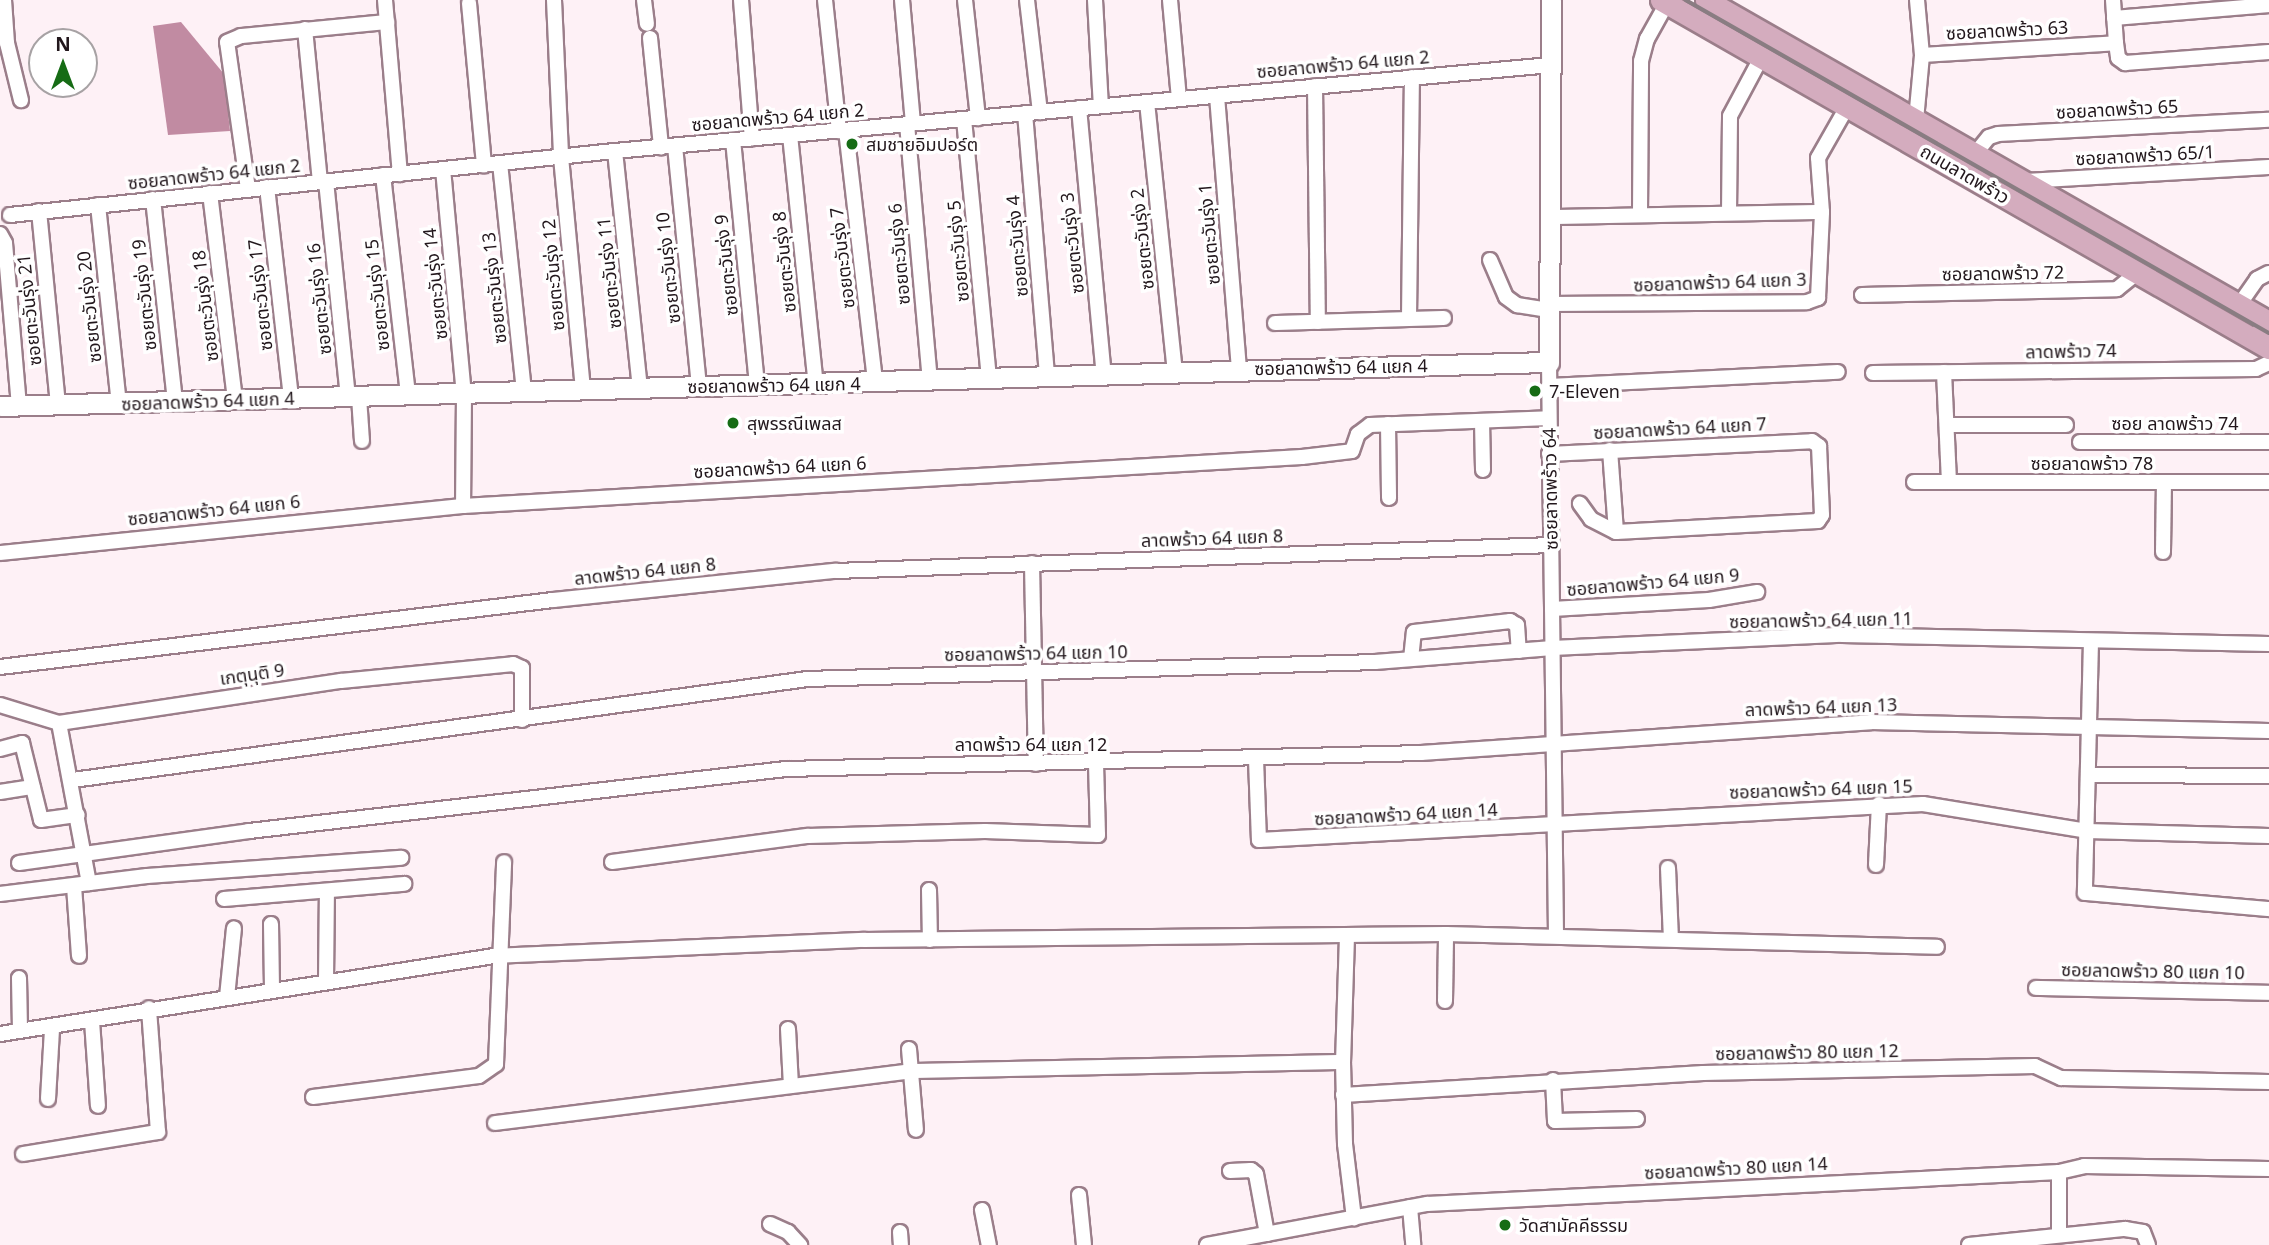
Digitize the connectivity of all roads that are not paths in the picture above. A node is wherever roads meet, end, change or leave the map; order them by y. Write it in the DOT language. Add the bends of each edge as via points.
graph roads {
  1 [pos="4,0"];
  2 [pos="385,0"];
  3 [pos="554,0"];
  4 [pos="644,0"];
  5 [pos="741,0"];
  6 [pos="825,0"];
  7 [pos="902,0"];
  8 [pos="965,0"];
  9 [pos="1027,0"];
  10 [pos="1095,0"];
  11 [pos="1170,0"];
  12 [pos="1551,0"];
  13 [pos="1706,0"];
  14 [pos="1917,0"];
  15 [pos="2113,0"];
  16 [pos="1664,2"];
  17 [pos="469,3"];
  18 [pos="2269,5"];
  19 [pos="2114,18"];
  20 [pos="387,22"];
  21 [pos="305,29"];
  22 [pos="2116,43"];
  23 [pos="2269,52"];
  24 [pos="1922,55"];
  25 [pos="1761,58"];
  26 [pos="1550,65"];
  27 [pos="1412,77"];
  28 [pos="1315,86"];
  29 [pos="1217,96"];
  30 [pos="1180,99"];
  31 [pos="21,100"];
  32 [pos="1147,102"];
  33 [pos="1101,106"];
  34 [pos="1847,107"];
  35 [pos="1079,108"];
  36 [pos="1032,112"];
  37 [pos="971,118"];
  38 [pos="1916,120"];
  39 [pos="2269,120"];
  40 [pos="910,124"];
  41 [pos="842,130"];
  42 [pos="790,135"];
  43 [pos="752,139"];
  44 [pos="733,140"];
  45 [pos="668,146"];
  46 [pos="615,151"];
  47 [pos="1975,154"];
  48 [pos="561,157"];
  49 [pos="500,163"];
  50 [pos="484,165"];
  51 [pos="2269,167"];
  52 [pos="443,169"];
  53 [pos="400,174"];
  54 [pos="383,176"];
  55 [pos="2023,181"];
  56 [pos="325,186"];
  57 [pos="267,187"];
  58 [pos="248,189"];
  59 [pos="153,199"];
  60 [pos="212,200"];
  61 [pos="97,205"];
  62 [pos="39,211"];
  63 [pos="1822,212"];
  64 [pos="1640,213"];
  65 [pos="1729,213"];
  66 [pos="10,215"];
  67 [pos="1550,217"];
  68 [pos="0,234"];
  69 [pos="1490,260"];
  70 [pos="2138,272"];
  71 [pos="2269,274"];
  72 [pos="4,286"];
  73 [pos="1862,295"];
  74 [pos="2239,305"];
  75 [pos="1549,307"];
  76 [pos="1409,318"];
  77 [pos="1444,318"];
  78 [pos="1318,322"];
  79 [pos="2269,322"];
  80 [pos="1275,323"];
  81 [pos="2263,344"];
  82 [pos="7,351"];
  83 [pos="1549,362"];
  84 [pos="2269,363"];
  85 [pos="1239,369"];
  86 [pos="1175,372"];
  87 [pos="1838,372"];
  88 [pos="1944,372"];
  89 [pos="1873,373"];
  90 [pos="1104,374"];
  91 [pos="1047,377"];
  92 [pos="930,380"];
  93 [pos="989,380"];
  94 [pos="875,382"];
  95 [pos="757,385"];
  96 [pos="816,385"];
  97 [pos="699,386"];
  98 [pos="1549,386"];
  99 [pos="583,390"];
  100 [pos="640,390"];
  101 [pos="524,393"];
  102 [pos="174,394"];
  103 [pos="464,395"];
  104 [pos="408,396"];
  105 [pos="354,398"];
  106 [pos="290,399"];
  107 [pos="235,400"];
  108 [pos="58,404"];
  109 [pos="119,404"];
  110 [pos="9,406"];
  111 [pos="1549,418"];
  112 [pos="1482,421"];
  113 [pos="1388,424"];
  114 [pos="1947,425"];
  115 [pos="2066,425"];
  116 [pos="362,440"];
  117 [pos="2080,442"];
  118 [pos="2269,442"];
  119 [pos="1610,450"];
  120 [pos="1549,454"];
  121 [pos="1483,470"];
  122 [pos="1914,482"];
  123 [pos="1949,482"];
  124 [pos="2164,482"];
  125 [pos="2269,482"];
  126 [pos="1389,498"];
  127 [pos="1580,504"];
  128 [pos="463,506"];
  129 [pos="1616,532"];
  130 [pos="1552,544"];
  131 [pos="2163,552"];
  132 [pos="0,553"];
  133 [pos="1032,563"];
  134 [pos="1757,592"];
  135 [pos="1552,609"];
  136 [pos="2091,641"];
  137 [pos="2269,644"];
  138 [pos="1552,648"];
  139 [pos="1519,651"];
  140 [pos="1411,659"];
  141 [pos="0,667"];
  142 [pos="1033,673"];
  143 [pos="0,705"];
  144 [pos="522,720"];
  145 [pos="59,723"];
  146 [pos="2090,728"];
  147 [pos="2269,731"];
  148 [pos="1554,744"];
  149 [pos="0,749"];
  150 [pos="1256,759"];
  151 [pos="1096,763"];
  152 [pos="1036,764"];
  153 [pos="2088,775"];
  154 [pos="2269,776"];
  155 [pos="73,780"];
  156 [pos="33,787"];
  157 [pos="0,792"];
  158 [pos="1879,804"];
  159 [pos="78,815"];
  160 [pos="1555,825"];
  161 [pos="2087,831"];
  162 [pos="2269,836"];
  163 [pos="84,855"];
  164 [pos="401,858"];
  165 [pos="505,862"];
  166 [pos="612,862"];
  167 [pos="19,863"];
  168 [pos="1877,865"];
  169 [pos="1668,869"];
  170 [pos="81,884"];
  171 [pos="404,884"];
  172 [pos="929,890"];
  173 [pos="327,892"];
  174 [pos="0,894"];
  175 [pos="224,899"];
  176 [pos="2269,909"];
  177 [pos="271,924"];
  178 [pos="234,928"];
  179 [pos="1446,934"];
  180 [pos="1347,936"];
  181 [pos="1556,936"];
  182 [pos="1671,939"];
  183 [pos="930,940"];
  184 [pos="1937,947"];
  185 [pos="79,956"];
  186 [pos="501,956"];
  187 [pos="19,978"];
  188 [pos="326,981"];
  189 [pos="2036,988"];
  190 [pos="272,990"];
  191 [pos="2269,993"];
  192 [pos="227,997"];
  193 [pos="1445,1001"];
  194 [pos="149,1008"];
  195 [pos="92,1021"];
  196 [pos="52,1028"];
  197 [pos="788,1029"];
  198 [pos="20,1031"];
  199 [pos="0,1034"];
  200 [pos="909,1049"];
  201 [pos="1343,1062"];
  202 [pos="910,1071"];
  203 [pos="1553,1080"];
  204 [pos="2269,1082"];
  205 [pos="791,1086"];
  206 [pos="1343,1095"];
  207 [pos="313,1097"];
  208 [pos="48,1099"];
  209 [pos="97,1105"];
  210 [pos="1637,1119"];
  211 [pos="495,1123"];
  212 [pos="916,1130"];
  213 [pos="23,1154"];
  214 [pos="2269,1169"];
  215 [pos="1230,1171"];
  216 [pos="2059,1171"];
  217 [pos="1079,1195"];
  218 [pos="1410,1207"];
  219 [pos="982,1210"];
  220 [pos="1354,1218"];
  221 [pos="770,1224"];
  222 [pos="1267,1234"];
  223 [pos="2059,1234"];
  224 [pos="800,1245"];
  225 [pos="989,1245"];
  226 [pos="1084,1245"];
  227 [pos="1207,1245"];
  228 [pos="1413,1245"];
  229 [pos="1969,1245"];
  230 [pos="2148,1245"];
  1 -- 31 [label="street" via="7,43"];
  2 -- 20 [label="street"];
  3 -- 48 [label="street, ซอยตะวันรุ่ง 12"];
  4 -- 45 [label="street, ซอยตะวันรุ่ง 10"];
  5 -- 43 [label="street"];
  6 -- 41 [label="street, ซอยตะวันรุ่ง 7"];
  7 -- 40 [label="street, ซอยตะวันรุ่ง 6"];
  8 -- 37 [label="street, ซอยตะวันรุ่ง 5"];
  9 -- 36 [label="street, ซอยตะวันรุ่ง 4"];
  10 -- 33 [label="street"];
  11 -- 30 [label="street"];
  12 -- 26 [label="street, ซอยลาดพร้าว 64"];
  13 -- 38 [label="main road, ถนนลาดพร้าว"];
  14 -- 24 [label="street"];
  15 -- 19 [label="street"];
  16 -- 25 [label="main road, ถนนลาดพร้าว"];
  16 -- 64 [label="street" via="1641,61"];
  17 -- 50 [label="street"];
  18 -- 19 [label="street"];
  19 -- 22 [label="street"];
  20 -- 21 [label="street"];
  20 -- 53 [label="street"];
  21 -- 56 [label="street, ซอยตะวันรุ่ง 16"];
  21 -- 58 [label="street" via="241,36 227,42"];
  22 -- 23 [label="street" via="2118,58 2125,63"];
  22 -- 24 [label="street, ซอยลาดพร้าว 63"];
  24 -- 38 [label="street"];
  25 -- 34 [label="main road, ถนนลาดพร้าว"];
  25 -- 65 [label="street" via="1730,116"];
  26 -- 27 [label="street, ซอยลาดพร้าว 64 แยก 2"];
  26 -- 67 [label="street, ซอยลาดพร้าว 64"];
  27 -- 28 [label="street, ซอยลาดพร้าว 64 แยก 2"];
  27 -- 76 [label="street"];
  28 -- 29 [label="street, ซอยลาดพร้าว 64 แยก 2"];
  28 -- 78 [label="street"];
  29 -- 30 [label="street, ซอยลาดพร้าว 64 แยก 2"];
  29 -- 85 [label="street, ซอยตะวันรุ่ง 1"];
  30 -- 32 [label="street, ซอยลาดพร้าว 64 แยก 2"];
  32 -- 33 [label="street, ซอยลาดพร้าว 64 แยก 2"];
  32 -- 86 [label="street, ซอยตะวันรุ่ง 2"];
  33 -- 35 [label="street, ซอยลาดพร้าว 64 แยก 2"];
  34 -- 63 [label="street, ซอยลาดพร้าว 64 แยก 3" via="1818,158"];
  34 -- 70 [label="main road, ถนนลาดพร้าว"];
  35 -- 36 [label="street, ซอยลาดพร้าว 64 แยก 2"];
  35 -- 90 [label="street, ซอยตะวันรุ่ง 3"];
  36 -- 37 [label="street, ซอยลาดพร้าว 64 แยก 2"];
  36 -- 91 [label="street, ซอยตะวันรุ่ง 4"];
  37 -- 40 [label="street, ซอยลาดพร้าว 64 แยก 2"];
  37 -- 93 [label="street, ซอยตะวันรุ่ง 5"];
  38 -- 47 [label="main road, ถนนลาดพร้าว"];
  39 -- 47 [label="street, ซอยลาดพร้าว 65" via="1998,134 1989,137"];
  40 -- 41 [label="street, ซอยลาดพร้าว 64 แยก 2"];
  40 -- 92 [label="street, ซอยตะวันรุ่ง 6"];
  41 -- 42 [label="street, ซอยลาดพร้าว 64 แยก 2"];
  41 -- 94 [label="street, ซอยตะวันรุ่ง 7"];
  42 -- 43 [label="street, ซอยลาดพร้าว 64 แยก 2"];
  42 -- 96 [label="street, ซอยตะวันรุ่ง 8"];
  43 -- 44 [label="street, ซอยลาดพร้าว 64 แยก 2"];
  44 -- 45 [label="street, ซอยลาดพร้าว 64 แยก 2"];
  44 -- 95 [label="street, ซอยตะวันรุ่ง 9"];
  45 -- 46 [label="street, ซอยลาดพร้าว 64 แยก 2"];
  45 -- 97 [label="street, ซอยตะวันรุ่ง 10"];
  46 -- 48 [label="street, ซอยลาดพร้าว 64 แยก 2"];
  46 -- 100 [label="street, ซอยตะวันรุ่ง 11"];
  47 -- 55 [label="main road, ถนนลาดพร้าว"];
  48 -- 49 [label="street, ซอยลาดพร้าว 64 แยก 2"];
  48 -- 99 [label="street, ซอยตะวันรุ่ง 12"];
  49 -- 50 [label="street, ซอยลาดพร้าว 64 แยก 2"];
  49 -- 101 [label="street, ซอยตะวันรุ่ง 13"];
  50 -- 52 [label="street, ซอยลาดพร้าว 64 แยก 2"];
  51 -- 55 [label="street, ซอยลาดพร้าว 65/1"];
  52 -- 53 [label="street, ซอยลาดพร้าว 64 แยก 2"];
  52 -- 103 [label="street, ซอยตะวันรุ่ง 14"];
  53 -- 54 [label="street, ซอยลาดพร้าว 64 แยก 2"];
  54 -- 56 [label="street, ซอยลาดพร้าว 64 แยก 2"];
  54 -- 104 [label="street, ซอยตะวันรุ่ง 15"];
  55 -- 74 [label="main road, ถนนลาดพร้าว"];
  56 -- 57 [label="street, ซอยลาดพร้าว 64 แยก 2"];
  56 -- 105 [label="street, ซอยตะวันรุ่ง 16"];
  57 -- 58 [label="street, ซอยลาดพร้าว 64 แยก 2"];
  57 -- 106 [label="street, ซอยตะวันรุ่ง 17"];
  58 -- 60 [label="street, ซอยลาดพร้าว 64 แยก 2"];
  59 -- 60 [label="street, ซอยลาดพร้าว 64 แยก 2"];
  59 -- 61 [label="street, ซอยลาดพร้าว 64 แยก 2"];
  59 -- 102 [label="street, ซอยตะวันรุ่ง 19"];
  60 -- 107 [label="street, ซอยตะวันรุ่ง 18"];
  61 -- 62 [label="street, ซอยลาดพร้าว 64 แยก 2"];
  61 -- 109 [label="street, ซอยตะวันรุ่ง 20"];
  62 -- 66 [label="street, ซอยลาดพร้าว 64 แยก 2"];
  62 -- 108 [label="street, ซอยตะวันรุ่ง 21"];
  63 -- 65 [label="street"];
  63 -- 75 [label="street, ซอยลาดพร้าว 64 แยก 3" via="1820,290 1818,298 1807,302"];
  64 -- 65 [label="street"];
  64 -- 67 [label="street"];
  67 -- 75 [label="street, ซอยลาดพร้าว 64"];
  68 -- 72 [label="street" via="5,243"];
  69 -- 75 [label="street, ซอยลาดพร้าว 64 แยก 3" via="1506,297 1517,305"];
  70 -- 73 [label="street, ซอยลาดพร้าว 72" via="2117,289"];
  70 -- 81 [label="main road, ถนนลาดพร้าว"];
  71 -- 74 [label="street" via="2257,279"];
  72 -- 82 [label="street"];
  74 -- 79 [label="main road, ถนนลาดพร้าว"];
  75 -- 83 [label="street, ซอยลาดพร้าว 64"];
  76 -- 77 [label="street"];
  76 -- 78 [label="street"];
  78 -- 80 [label="street"];
  79 -- 81 [label="main road"];
  82 -- 110 [label="street"];
  83 -- 85 [label="street, ซอยลาดพร้าว 64 แยก 4"];
  83 -- 98 [label="street, ซอยลาดพร้าว 64"];
  84 -- 88 [label="street, ลาดพร้าว 74" via="2256,369"];
  85 -- 86 [label="street, ซอยลาดพร้าว 64 แยก 4"];
  86 -- 90 [label="street, ซอยลาดพร้าว 64 แยก 4"];
  87 -- 98 [label="street"];
  88 -- 89 [label="street, ลาดพร้าว 74"];
  88 -- 114 [label="street"];
  90 -- 91 [label="street, ซอยลาดพร้าว 64 แยก 4"];
  91 -- 93 [label="street, ซอยลาดพร้าว 64 แยก 4"];
  92 -- 93 [label="street, ซอยลาดพร้าว 64 แยก 4"];
  92 -- 94 [label="street, ซอยลาดพร้าว 64 แยก 4"];
  94 -- 96 [label="street, ซอยลาดพร้าว 64 แยก 4"];
  95 -- 96 [label="street, ซอยลาดพร้าว 64 แยก 4"];
  95 -- 97 [label="street, ซอยลาดพร้าว 64 แยก 4"];
  97 -- 100 [label="street, ซอยลาดพร้าว 64 แยก 4"];
  98 -- 111 [label="street, ซอยลาดพร้าว 64"];
  99 -- 100 [label="street, ซอยลาดพร้าว 64 แยก 4"];
  99 -- 101 [label="street, ซอยลาดพร้าว 64 แยก 4"];
  101 -- 103 [label="street, ซอยลาดพร้าว 64 แยก 4"];
  102 -- 107 [label="street, ซอยลาดพร้าว 64 แยก 4"];
  102 -- 109 [label="street, ซอยลาดพร้าว 64 แยก 4"];
  103 -- 104 [label="street, ซอยลาดพร้าว 64 แยก 4"];
  103 -- 128 [label="street, ซอยตะวันรุ่ง 14"];
  104 -- 105 [label="street, ซอยลาดพร้าว 64 แยก 4"];
  105 -- 106 [label="street, ซอยลาดพร้าว 64 แยก 4"];
  105 -- 116 [label="street, ซอยตะวันรุ่ง 16"];
  106 -- 107 [label="street, ซอยลาดพร้าว 64 แยก 4"];
  108 -- 109 [label="street, ซอยลาดพร้าว 64 แยก 4"];
  108 -- 110 [label="street, ซอยลาดพร้าว 64 แยก 4"];
  111 -- 112 [label="street, ซอยลาดพร้าว 64 แยก 6"];
  111 -- 120 [label="street, ซอยลาดพร้าว 64"];
  112 -- 113 [label="street, ซอยลาดพร้าว 64 แยก 6"];
  112 -- 121 [label="street"];
  113 -- 126 [label="street"];
  113 -- 128 [label="street, ซอยลาดพร้าว 64 แยก 6" via="1370,425 1358,434 1352,451 1302,457"];
  114 -- 115 [label="street"];
  114 -- 123 [label="street"];
  117 -- 118 [label="street, ซอย ลาดพร้าว 74"];
  119 -- 120 [label="street, ซอยลาดพร้าว 64 แยก 7"];
  119 -- 129 [label="street"];
  119 -- 129 [label="street, ซอยลาดพร้าว 64 แยก 7" via="1812,441 1819,446 1822,515 1818,521"];
  120 -- 130 [label="street, ซอยลาดพร้าว 64"];
  122 -- 123 [label="street, ซอยลาดพร้าว 78"];
  123 -- 124 [label="street, ซอยลาดพร้าว 78"];
  124 -- 125 [label="street, ซอยลาดพร้าว 78"];
  124 -- 131 [label="street"];
  127 -- 129 [label="street" via="1591,519"];
  128 -- 132 [label="street, ซอยลาดพร้าว 64 แยก 6"];
  130 -- 133 [label="street, ลาดพร้าว 64 แยก 8"];
  130 -- 135 [label="street, ซอยลาดพร้าว 64"];
  133 -- 141 [label="street, ลาดพร้าว 64 แยก 8" via="836,571"];
  133 -- 142 [label="street"];
  134 -- 135 [label="street, ซอยลาดพร้าว 64 แยก 9" via="1709,600"];
  135 -- 138 [label="street, ซอยลาดพร้าว 64"];
  136 -- 137 [label="street, ซอยลาดพร้าว 64 แยก 11"];
  136 -- 138 [label="street, ซอยลาดพร้าว 64 แยก 11" via="1842,635"];
  136 -- 146 [label="street"];
  138 -- 139 [label="street, ซอยลาดพร้าว 64 แยก 10"];
  138 -- 148 [label="street, ซอยลาดพร้าว 64"];
  139 -- 140 [label="street, ซอยลาดพร้าว 64 แยก 10"];
  139 -- 140 [label="street" via="1517,625 1510,621 1414,632"];
  140 -- 142 [label="street, ซอยลาดพร้าว 64 แยก 10"];
  142 -- 144 [label="street, ซอยลาดพร้าว 64 แยก 10" via="807,679"];
  142 -- 152 [label="street"];
  143 -- 145 [label="street, เกตุนุติ 9"];
  144 -- 145 [label="street, เกตุนุติ 9" via="522,668 513,664 341,681"];
  144 -- 155 [label="street, ซอยลาดพร้าว 64 แยก 10"];
  145 -- 155 [label="street"];
  146 -- 147 [label="street, ลาดพร้าว 64 แยก 13"];
  146 -- 148 [label="street, ลาดพร้าว 64 แยก 13" via="1871,722"];
  146 -- 153 [label="street"];
  148 -- 150 [label="street, ลาดพร้าว 64 แยก 12"];
  148 -- 160 [label="street, ซอยลาดพร้าว 64"];
  149 -- 156 [label="street" via="22,743"];
  150 -- 151 [label="street, ลาดพร้าว 64 แยก 12"];
  150 -- 160 [label="street, ซอยลาดพร้าว 64 แยก 14" via="1259,840"];
  151 -- 152 [label="street, ลาดพร้าว 64 แยก 12"];
  151 -- 166 [label="street" via="1098,835 985,831 808,836"];
  152 -- 163 [label="street, ลาดพร้าว 64 แยก 12" via="786,769 249,831"];
  153 -- 154 [label="street"];
  153 -- 161 [label="street"];
  155 -- 159 [label="street"];
  156 -- 157 [label="street"];
  156 -- 159 [label="street" via="41,820"];
  158 -- 160 [label="street, ซอยลาดพร้าว 64 แยก 15"];
  158 -- 161 [label="street, ซอยลาดพร้าว 64 แยก 15" via="1953,807"];
  158 -- 168 [label="street"];
  159 -- 163 [label="street"];
  160 -- 181 [label="street, ซอยลาดพร้าว 64"];
  161 -- 162 [label="street, ซอยลาดพร้าว 64 แยก 15"];
  161 -- 176 [label="street" via="2085,893"];
  163 -- 167 [label="street, ลาดพร้าว 64 แยก 12"];
  163 -- 170 [label="street"];
  164 -- 170 [label="street"];
  165 -- 186 [label="street"];
  169 -- 182 [label="street"];
  170 -- 174 [label="street"];
  170 -- 185 [label="street"];
  171 -- 173 [label="street"];
  172 -- 183 [label="street"];
  173 -- 175 [label="street"];
  173 -- 188 [label="street"];
  177 -- 190 [label="street"];
  178 -- 192 [label="street"];
  179 -- 180 [label="street"];
  179 -- 181 [label="street"];
  179 -- 193 [label="street"];
  180 -- 183 [label="street"];
  180 -- 201 [label="street"];
  181 -- 182 [label="street"];
  182 -- 184 [label="street"];
  183 -- 186 [label="street"];
  186 -- 188 [label="street"];
  186 -- 207 [label="street" via="496,1063 488,1071 479,1076"];
  187 -- 198 [label="street"];
  188 -- 190 [label="street"];
  189 -- 191 [label="street, ซอยลาดพร้าว 80 แยก 10"];
  190 -- 192 [label="street"];
  192 -- 194 [label="street"];
  194 -- 195 [label="street"];
  194 -- 213 [label="street" via="158,1132"];
  195 -- 196 [label="street"];
  195 -- 209 [label="street"];
  196 -- 198 [label="street"];
  196 -- 208 [label="street"];
  197 -- 205 [label="street"];
  198 -- 199 [label="street"];
  200 -- 202 [label="street"];
  201 -- 202 [label="street"];
  201 -- 206 [label="street"];
  202 -- 205 [label="street"];
  202 -- 212 [label="street"];
  203 -- 204 [label="street, ซอยลาดพร้าว 80 แยก 12" via="2035,1066 2061,1078"];
  203 -- 206 [label="street, ซอยลาดพร้าว 80 แยก 12"];
  203 -- 210 [label="street" via="1555,1121"];
  205 -- 211 [label="street"];
  206 -- 220 [label="street"];
  214 -- 216 [label="street, ซอยลาดพร้าว 80 แยก 14" via="2084,1166"];
  215 -- 222 [label="street" via="1254,1171"];
  216 -- 218 [label="street, ซอยลาดพร้าว 80 แยก 14"];
  216 -- 223 [label="street"];
  217 -- 226 [label="street"];
  218 -- 220 [label="street, ซอยลาดพร้าว 80 แยก 14"];
  218 -- 228 [label="street"];
  219 -- 225 [label="street"];
  220 -- 222 [label="street, ซอยลาดพร้าว 80 แยก 14"];
  221 -- 224 [label="street" via="788,1232"];
  222 -- 227 [label="street, ซอยลาดพร้าว 80 แยก 14"];
  223 -- 229 [label="street"];
  223 -- 230 [label="street" via="2136,1229 2143,1232"];
}
